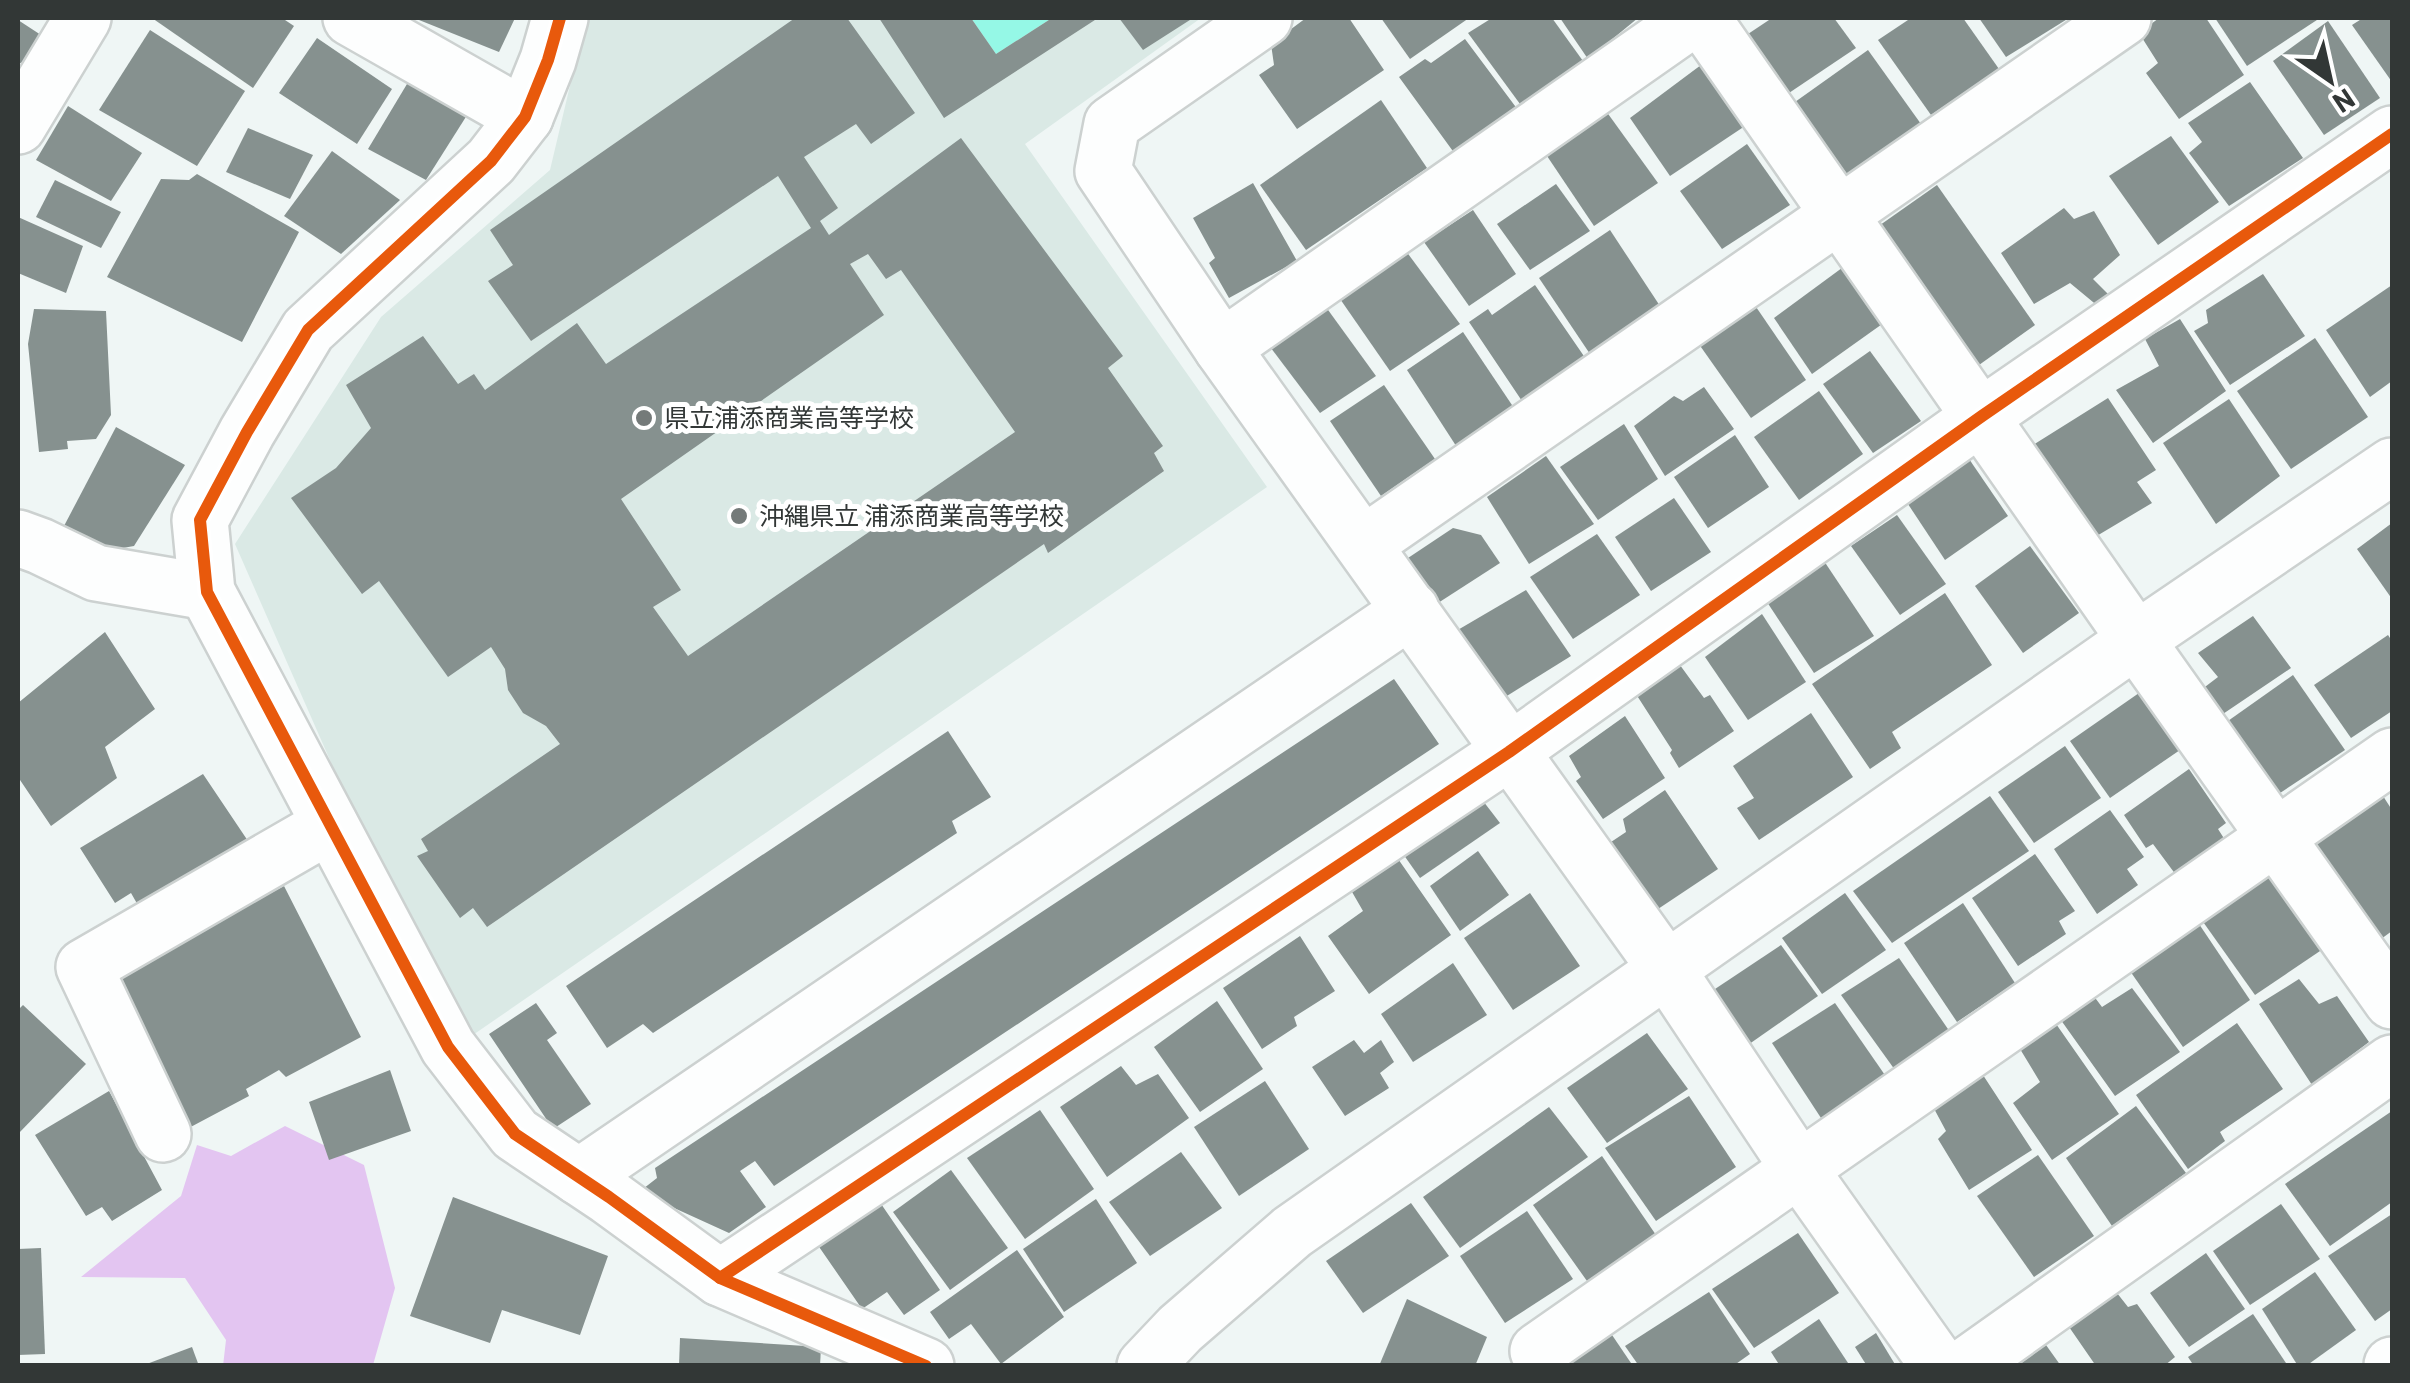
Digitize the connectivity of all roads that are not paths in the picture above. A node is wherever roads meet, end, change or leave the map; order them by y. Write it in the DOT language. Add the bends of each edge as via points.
graph roads {
  1 [pos="80,18"];
  2 [pos="350,18"];
  3 [pos="560,18"];
  4 [pos="1264,18"];
  5 [pos="1694,18"];
  6 [pos="1702,18"];
  7 [pos="2123,18"];
  8 [pos="525,116"];
  9 [pos="18,126"];
  10 [pos="2392,134"];
  11 [pos="1838,216"];
  12 [pos="1222,348"];
  13 [pos="1982,416"];
  14 [pos="2392,466"];
  15 [pos="19,541"];
  16 [pos="1364,544"];
  17 [pos="206,592"];
  18 [pos="1411,610"];
  19 [pos="2136,640"];
  20 [pos="1509,752"];
  21 [pos="2392,756"];
  22 [pos="330,825"];
  23 [pos="2275,837"];
  24 [pos="1667,970"];
  25 [pos="2392,1001"];
  26 [pos="2392,1063"];
  27 [pos="163,1134"];
  28 [pos="1800,1170"];
  29 [pos="579,1177"];
  30 [pos="720,1278"];
  31 [pos="1538,1351"];
  32 [pos="926,1366"];
  33 [pos="1145,1366"];
  34 [pos="1939,1366"];
  35 [pos="1966,1366"];
  1 -- 9 [label="street"];
  2 -- 8 [label="street"];
  3 -- 8 [label="street"];
  4 -- 12 [label="street" via="1112,124 1103,171"];
  5 -- 12 [label="street"];
  6 -- 11 [label="street"];
  7 -- 11 [label="street"];
  8 -- 17 [label="street" via="490,160 308,330 200,520"];
  10 -- 13 [label="street"];
  11 -- 13 [label="street"];
  11 -- 16 [label="street"];
  12 -- 16 [label="street"];
  13 -- 19 [label="street"];
  13 -- 20 [label="street"];
  14 -- 19 [label="street"];
  15 -- 17 [label="street" via="96,573"];
  16 -- 18 [label="street"];
  17 -- 22 [label="street"];
  18 -- 20 [label="street"];
  18 -- 29 [label="street"];
  19 -- 23 [label="street"];
  19 -- 24 [label="street"];
  20 -- 24 [label="street"];
  20 -- 30 [label="street"];
  21 -- 23 [label="street"];
  22 -- 27 [label="street" via="84,967"];
  22 -- 29 [label="street" via="448,1047 515,1134"];
  23 -- 25 [label="street"];
  23 -- 28 [label="street"];
  24 -- 28 [label="street"];
  24 -- 33 [label="street" via="1292,1232"];
  26 -- 35 [label="street"];
  28 -- 31 [label="street"];
  28 -- 34 [label="street"];
  29 -- 30 [label="street"];
  30 -- 32 [label="street"];
}
